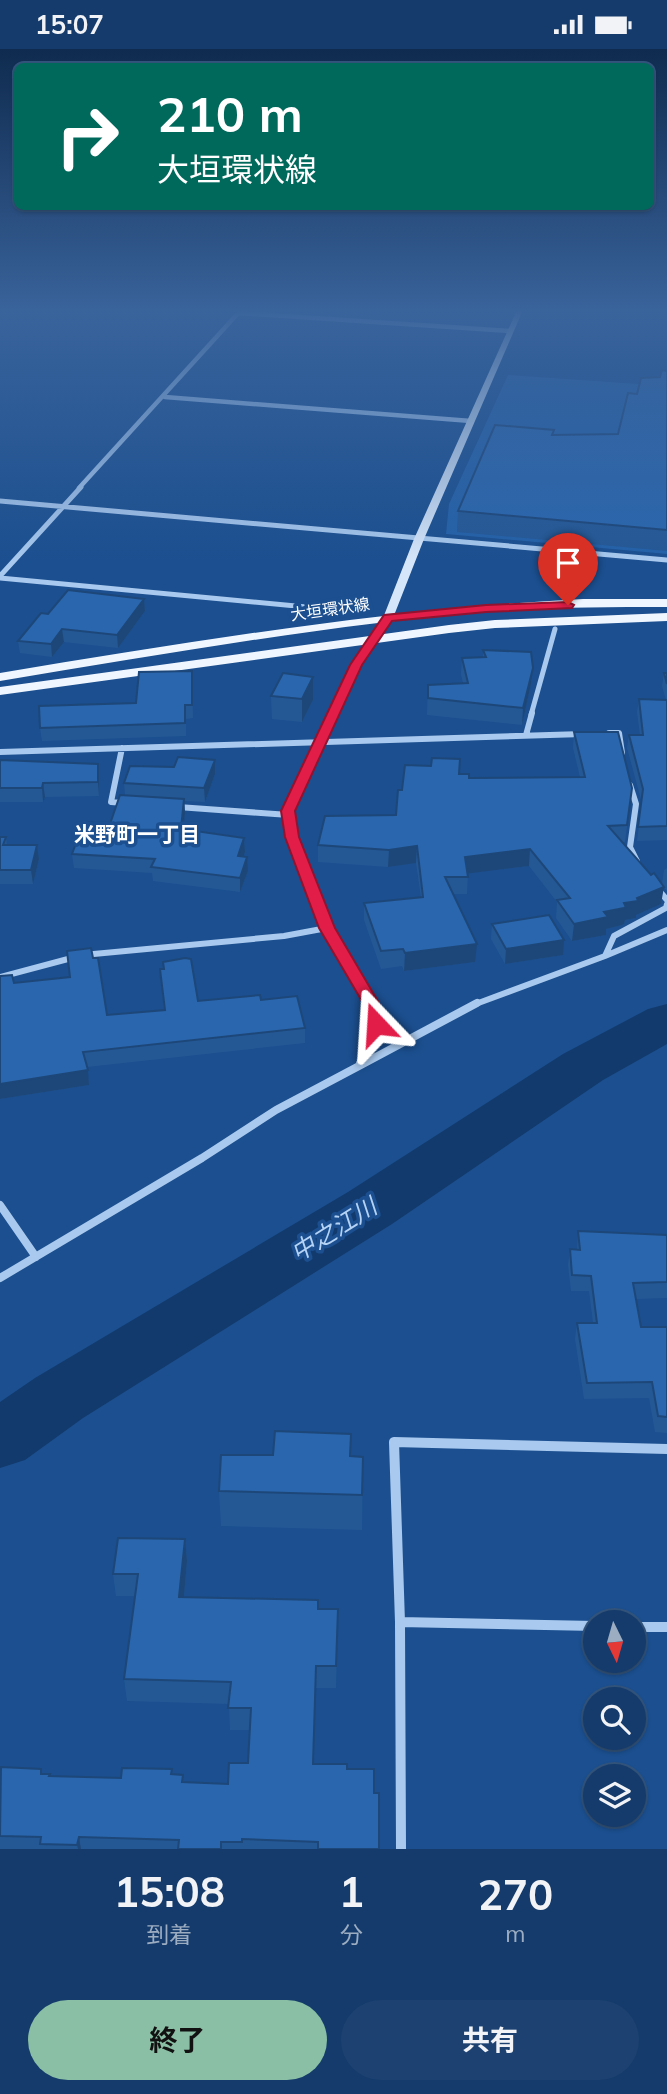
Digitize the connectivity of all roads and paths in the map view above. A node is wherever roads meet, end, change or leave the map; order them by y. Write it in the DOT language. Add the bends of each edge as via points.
graph roads {
  1 [pos="168,394"];
  2 [pos="483,394"];
  3 [pos="165,397"];
  4 [pos="471,421"];
  5 [pos="0,501"];
  6 [pos="65,507"];
  7 [pos="419,540"];
  8 [pos="667,560"];
  9 [pos="0,564"];
  10 [pos="10,565"];
  11 [pos="0,577"];
  12 [pos="667,603"];
  13 [pos="359,612"];
  14 [pos="667,617"];
  15 [pos="388,618"];
  16 [pos="555,629"];
  17 [pos="377,637"];
  18 [pos="0,677"];
  19 [pos="0,691"];
  20 [pos="526,735"];
  21 [pos="320,741"];
  22 [pos="122,748"];
  23 [pos="0,752"];
  24 [pos="623,756"];
  25 [pos="628,780"];
  26 [pos="139,804"];
  27 [pos="166,806"];
  28 [pos="289,815"];
  29 [pos="639,866"];
  30 [pos="653,883"];
  31 [pos="667,902"];
  32 [pos="327,928"];
  33 [pos="667,930"];
  34 [pos="605,956"];
  35 [pos="0,977"];
  36 [pos="359,1066"];
  37 [pos="0,1205"];
  38 [pos="36,1257"];
  39 [pos="0,1278"];
  40 [pos="667,1449"];
  41 [pos="400,1622"];
  42 [pos="583,1626"];
  43 [pos="646,1626"];
  44 [pos="667,1627"];
  45 [pos="401,1849"];
  1 -- 3 [label="street"];
  2 -- 4 [label="street"];
  3 -- 4 [label="street"];
  3 -- 6 [label="street"];
  4 -- 7 [label="street"];
  5 -- 6 [label="street"];
  6 -- 7 [label="street"];
  6 -- 10 [label="street"];
  7 -- 8 [label="street"];
  7 -- 15 [label="street"];
  9 -- 10 [label="street"];
  10 -- 11 [label="street"];
  11 -- 13 [label="street"];
  12 -- 15 [label="main road, 大垣環状線" via="486,608"];
  14 -- 17 [label="main road, 大垣環状線" via="495,624"];
  15 -- 17 [label="street"];
  15 -- 18 [label="main road, 大垣環状線"];
  16 -- 20 [label="street"];
  17 -- 19 [label="main road, 大垣環状線"];
  17 -- 21 [label="street" via="356,665"];
  20 -- 21 [label="street"];
  20 -- 24 [label="street" via="619,733"];
  21 -- 22 [label="street"];
  21 -- 28 [label="street"];
  22 -- 23 [label="street"];
  22 -- 26 [label="street" via="111,802"];
  25 -- 29 [label="street" via="636,804 630,847"];
  27 -- 28 [label="street"];
  28 -- 32 [label="street" via="292,837"];
  30 -- 31 [label="street"];
  31 -- 34 [label="street" via="666,908 614,936"];
  32 -- 35 [label="street" via="83,955"];
  32 -- 36 [label="street" via="371,1003 376,1024"];
  33 -- 34 [label="street"];
  34 -- 36 [label="street" via="480,1002"];
  36 -- 38 [label="street" via="276,1110"];
  37 -- 38 [label="street"];
  38 -- 39 [label="street"];
  40 -- 41 [label="street" via="394,1442"];
  41 -- 42 [label="street"];
  41 -- 45 [label="street"];
  43 -- 44 [label="street"];
}
